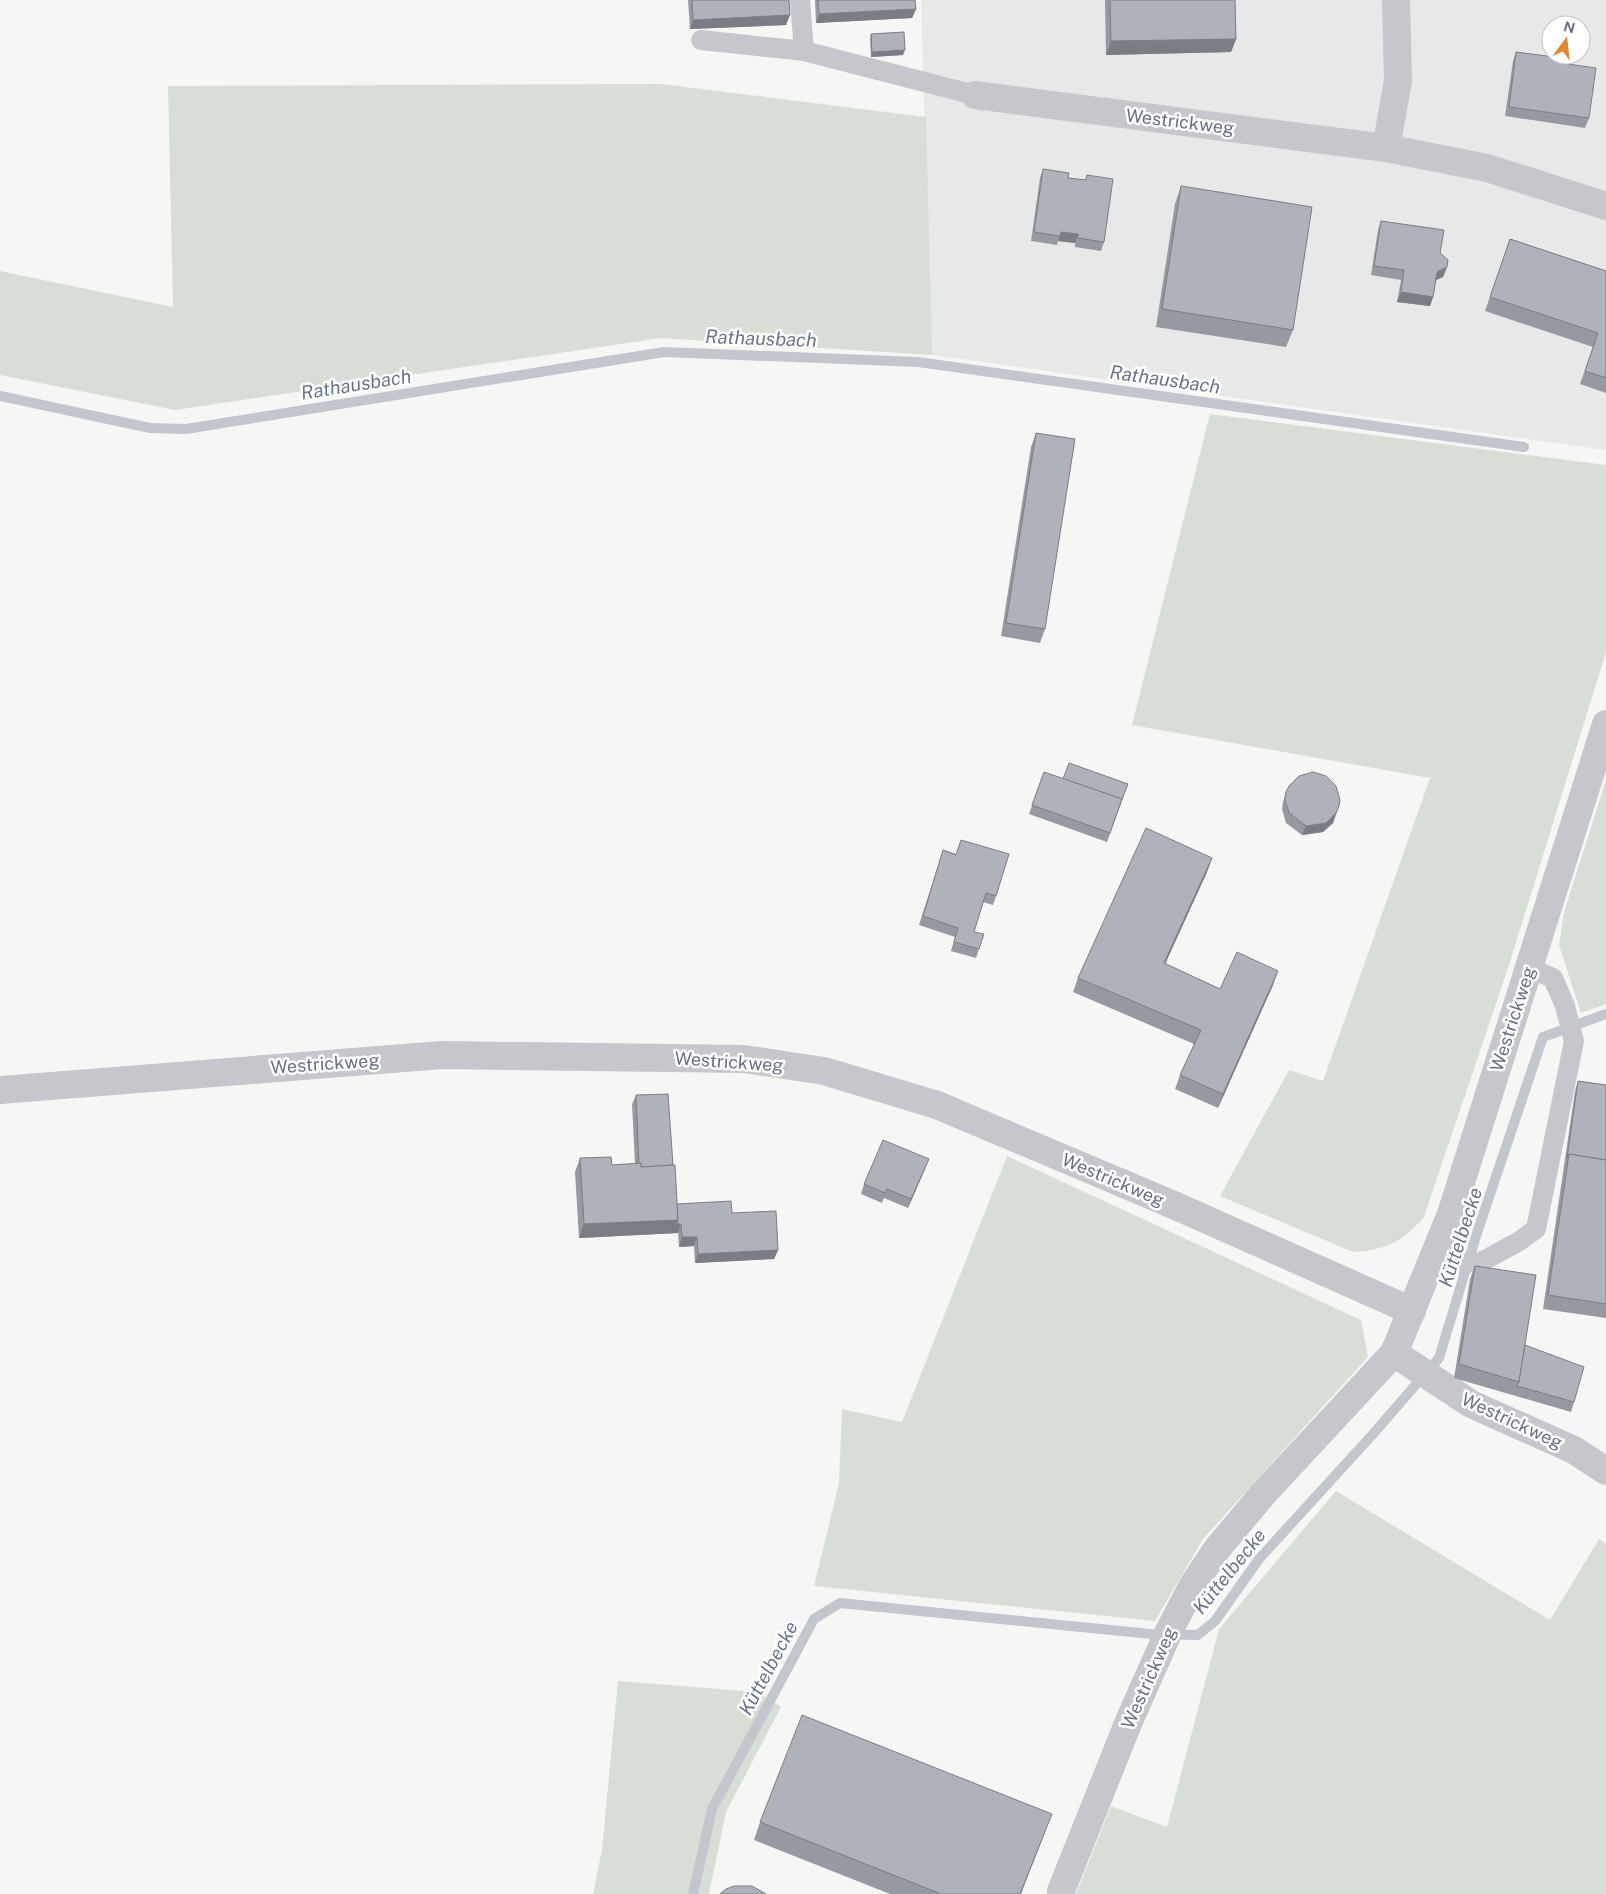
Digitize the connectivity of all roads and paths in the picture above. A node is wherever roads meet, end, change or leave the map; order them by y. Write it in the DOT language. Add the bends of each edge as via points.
graph roads {
  1 [pos="800,0"];
  2 [pos="1396,0"];
  3 [pos="701,40"];
  4 [pos="804,51"];
  5 [pos="975,95"];
  6 [pos="1386,148"];
  7 [pos="1606,206"];
  8 [pos="1606,724"];
  9 [pos="1529,968"];
  10 [pos="0,1090"];
  11 [pos="1431,1264"];
  12 [pos="1412,1311"];
  13 [pos="1394,1353"];
  14 [pos="1606,1471"];
  15 [pos="1061,1891"];
  1 -- 4 [label="lane"];
  2 -- 6 [label="street" via="1398,81"];
  3 -- 4 [label="lane"];
  4 -- 5 [label="lane"];
  5 -- 6 [label="street, Westrickweg"];
  6 -- 7 [label="street, Westrickweg" via="1487,168"];
  8 -- 9 [label="street, Westrickweg"];
  9 -- 11 [label="street, Westrickweg" via="1451,1214"];
  9 -- 11 [label="lane" via="1553,978 1565,1006 1574,1041 1536,1230 1481,1262"];
  10 -- 12 [label="street, Westrickweg" via="442,1055 744,1059 824,1071 937,1105"];
  11 -- 12 [label="street, Westrickweg"];
  12 -- 13 [label="street, Westrickweg"];
  13 -- 14 [label="street, Westrickweg" via="1471,1404 1574,1450"];
  13 -- 15 [label="street, Westrickweg" via="1263,1494 1192,1585 1129,1721"];
}
